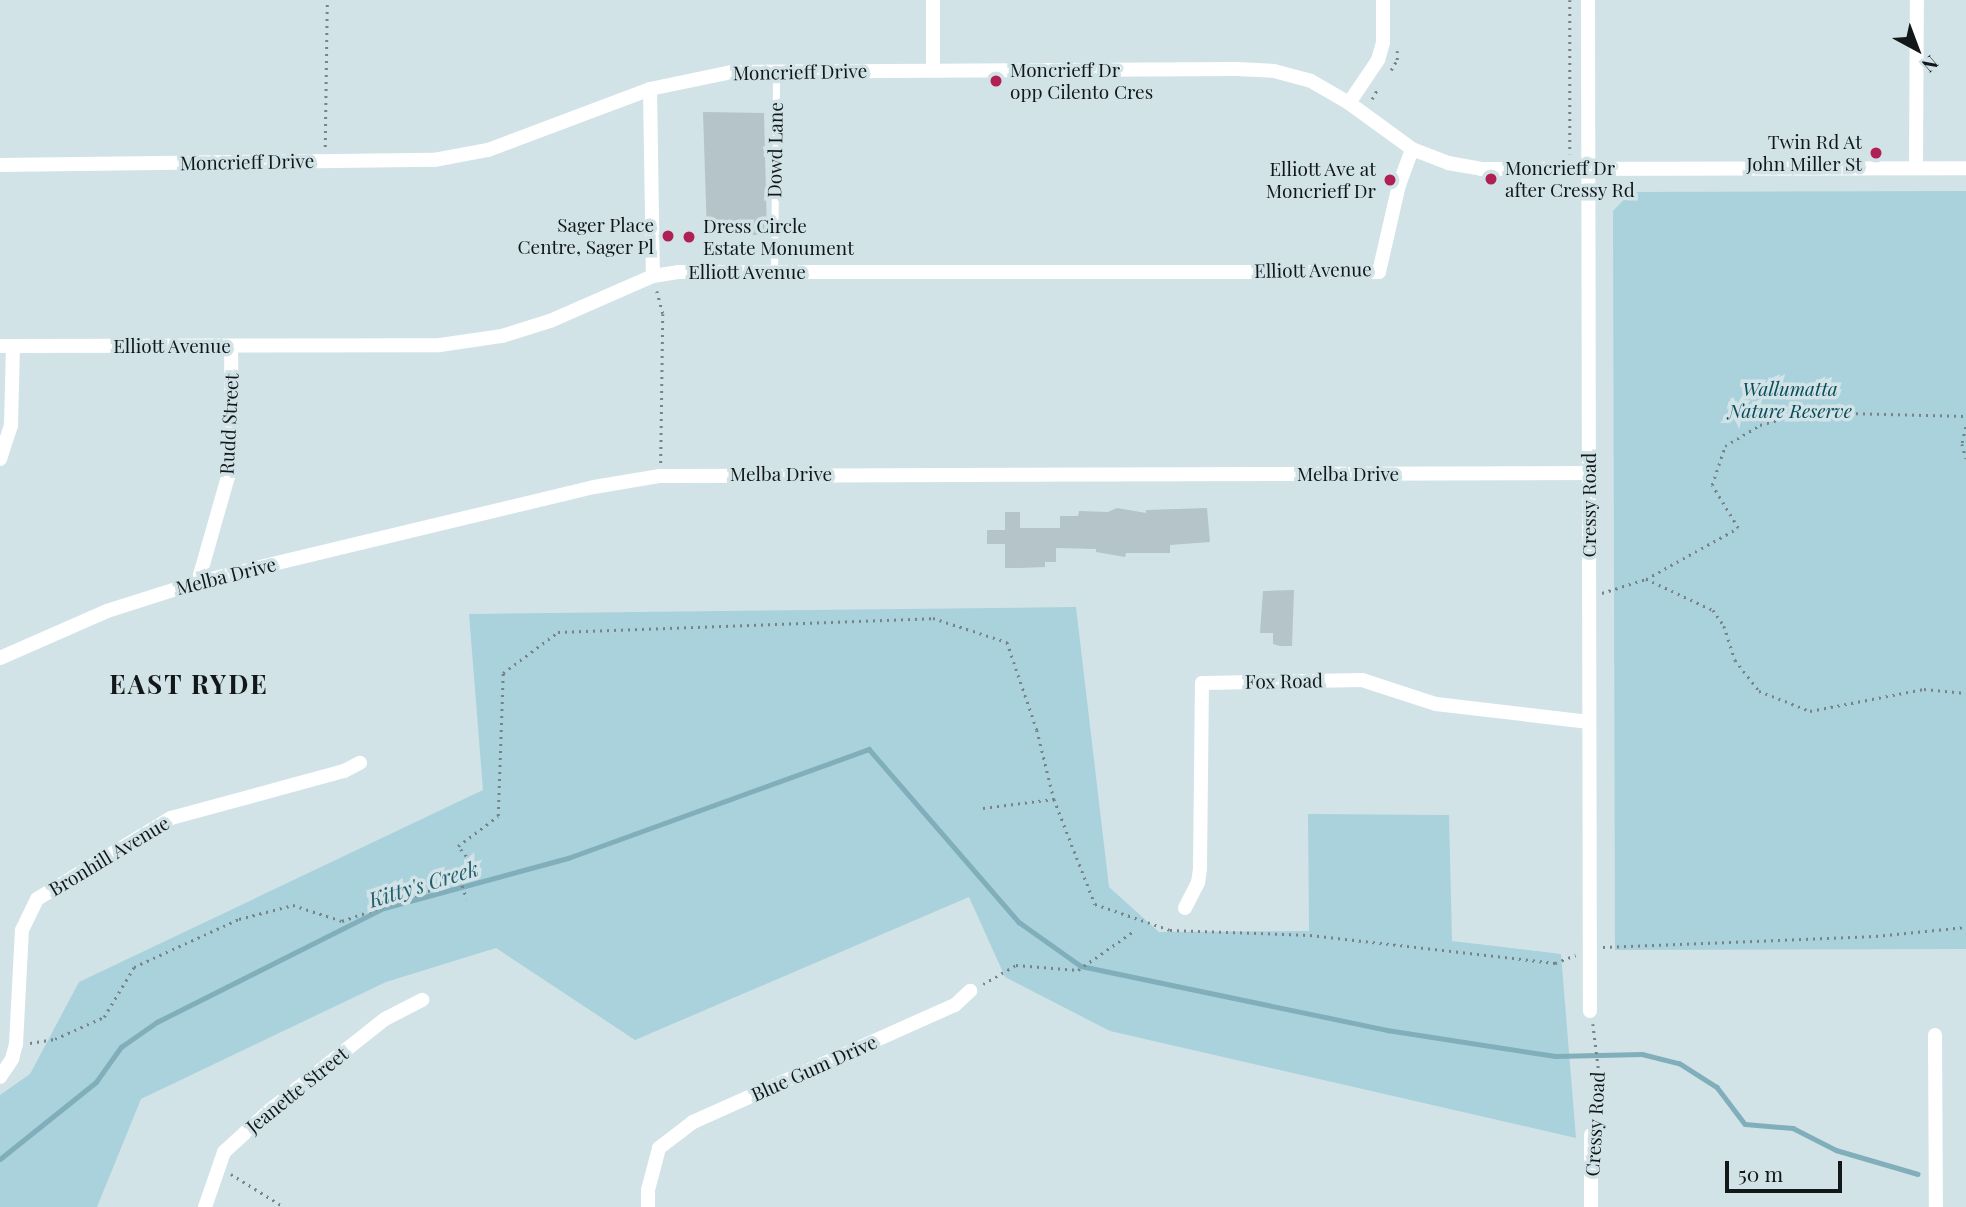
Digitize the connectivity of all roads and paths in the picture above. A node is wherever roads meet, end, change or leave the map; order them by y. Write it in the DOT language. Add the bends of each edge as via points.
graph roads {
  1 [pos="327,0"];
  2 [pos="933,0"];
  3 [pos="1383,0"];
  4 [pos="1570,0"];
  5 [pos="1588,0"];
  6 [pos="1917,0"];
  7 [pos="776,70"];
  8 [pos="933,70"];
  9 [pos="650,89"];
  10 [pos="1349,103"];
  11 [pos="1412,149"];
  12 [pos="1570,153"];
  13 [pos="324,161"];
  14 [pos="0,165"];
  15 [pos="1916,168"];
  16 [pos="1966,168"];
  17 [pos="1588,169"];
  18 [pos="774,272"];
  19 [pos="653,276"];
  20 [pos="7,346"];
  21 [pos="231,346"];
  22 [pos="1966,416"];
  23 [pos="1966,427"];
  24 [pos="1966,458"];
  25 [pos="0,459"];
  26 [pos="1589,473"];
  27 [pos="660,476"];
  28 [pos="1646,579"];
  29 [pos="198,582"];
  30 [pos="1589,597"];
  31 [pos="0,658"];
  32 [pos="1966,693"];
  33 [pos="1589,722"];
  34 [pos="360,762"];
  35 [pos="1054,799"];
  36 [pos="983,808"];
  37 [pos="460,879"];
  38 [pos="467,899"];
  39 [pos="1185,908"];
  40 [pos="1966,927"];
  41 [pos="1134,931"];
  42 [pos="1590,950"];
  43 [pos="970,991"];
  44 [pos="422,1000"];
  45 [pos="1590,1011"];
  46 [pos="1935,1035"];
  47 [pos="1597,1041"];
  48 [pos="16,1044"];
  49 [pos="0,1077"];
  50 [pos="1591,1135"];
  51 [pos="219,1167"];
  52 [pos="205,1207"];
  53 [pos="284,1207"];
  54 [pos="648,1207"];
  55 [pos="1591,1207"];
  56 [pos="1936,1207"];
  1 -- 13 [label="path"];
  2 -- 8 [label="street"];
  3 -- 10 [label="street" via="1378,60"];
  4 -- 12 [label="path"];
  5 -- 17 [label="street, Cressy Road"];
  6 -- 15 [label="street"];
  7 -- 8 [label="street, Moncrieff Drive"];
  7 -- 9 [label="street, Moncrieff Drive" via="710,75"];
  7 -- 18 [label="lane, Dowd Lane"];
  8 -- 10 [label="street, Moncrieff Drive" via="1274,71 1311,81"];
  9 -- 13 [label="street, Moncrieff Drive" via="488,150 434,160"];
  9 -- 19 [label="street"];
  10 -- 11 [label="street, Moncrieff Drive"];
  11 -- 17 [label="street, Moncrieff Drive" via="1480,169"];
  11 -- 18 [label="street, Elliott Avenue" via="1379,272"];
  13 -- 14 [label="street, Moncrieff Drive"];
  15 -- 16 [label="street, Moncrieff Drive"];
  15 -- 17 [label="street, Moncrieff Drive"];
  17 -- 26 [label="street, Cressy Road"];
  18 -- 19 [label="street, Elliott Avenue"];
  19 -- 21 [label="street, Elliott Avenue" via="550,321 502,336 440,345"];
  19 -- 27 [label="path" via="663,314"];
  20 -- 21 [label="street, Elliott Avenue"];
  20 -- 25 [label="street" via="11,426"];
  21 -- 29 [label="street, Rudd Street" via="228,477"];
  22 -- 28 [label="path" via="1807,412 1760,425 1725,446 1713,485 1738,528"];
  23 -- 24 [label="path" via="1962,443"];
  26 -- 27 [label="street, Melba Drive"];
  26 -- 30 [label="street, Cressy Road"];
  27 -- 29 [label="street, Melba Drive" via="594,487"];
  28 -- 30 [label="path"];
  28 -- 32 [label="path" via="1713,610 1724,626 1735,660 1759,691 1810,711 1924,689"];
  29 -- 31 [label="street, Melba Drive" via="107,611"];
  30 -- 33 [label="street, Cressy Road"];
  33 -- 39 [label="street, Fox Road" via="1436,704 1362,680 1202,683 1200,868"];
  33 -- 42 [label="street, Cressy Road"];
  34 -- 48 [label="street, Bronhill Avenue" via="344,771 171,818 37,899 22,930"];
  35 -- 36 [label="path"];
  35 -- 37 [label="path" via="1037,730 1007,642 933,618 558,632 503,673 498,816 458,846 479,873"];
  35 -- 42 [label="path" via="1096,904 1170,930 1310,935 1555,963"];
  37 -- 38 [label="path"];
  37 -- 48 [label="path" via="342,921 293,905 239,919 134,968 104,1017 55,1039"];
  40 -- 42 [label="path" via="1876,936 1614,945"];
  41 -- 43 [label="path" via="1078,970 1016,965"];
  42 -- 45 [label="street, Cressy Road"];
  43 -- 54 [label="street, Blue Gum Drive" via="955,1005 693,1122 659,1148"];
  44 -- 51 [label="street, Jeanette Street" via="385,1019 270,1110 224,1152"];
  46 -- 56 [label="street"];
  47 -- 50 [label="path, Cressy Road" via="1600,1080"];
  48 -- 49 [label="street, Bronhill Avenue"];
  50 -- 55 [label="street, Cressy Road"];
  51 -- 52 [label="street, Jeanette Street"];
  51 -- 53 [label="path"];
}
